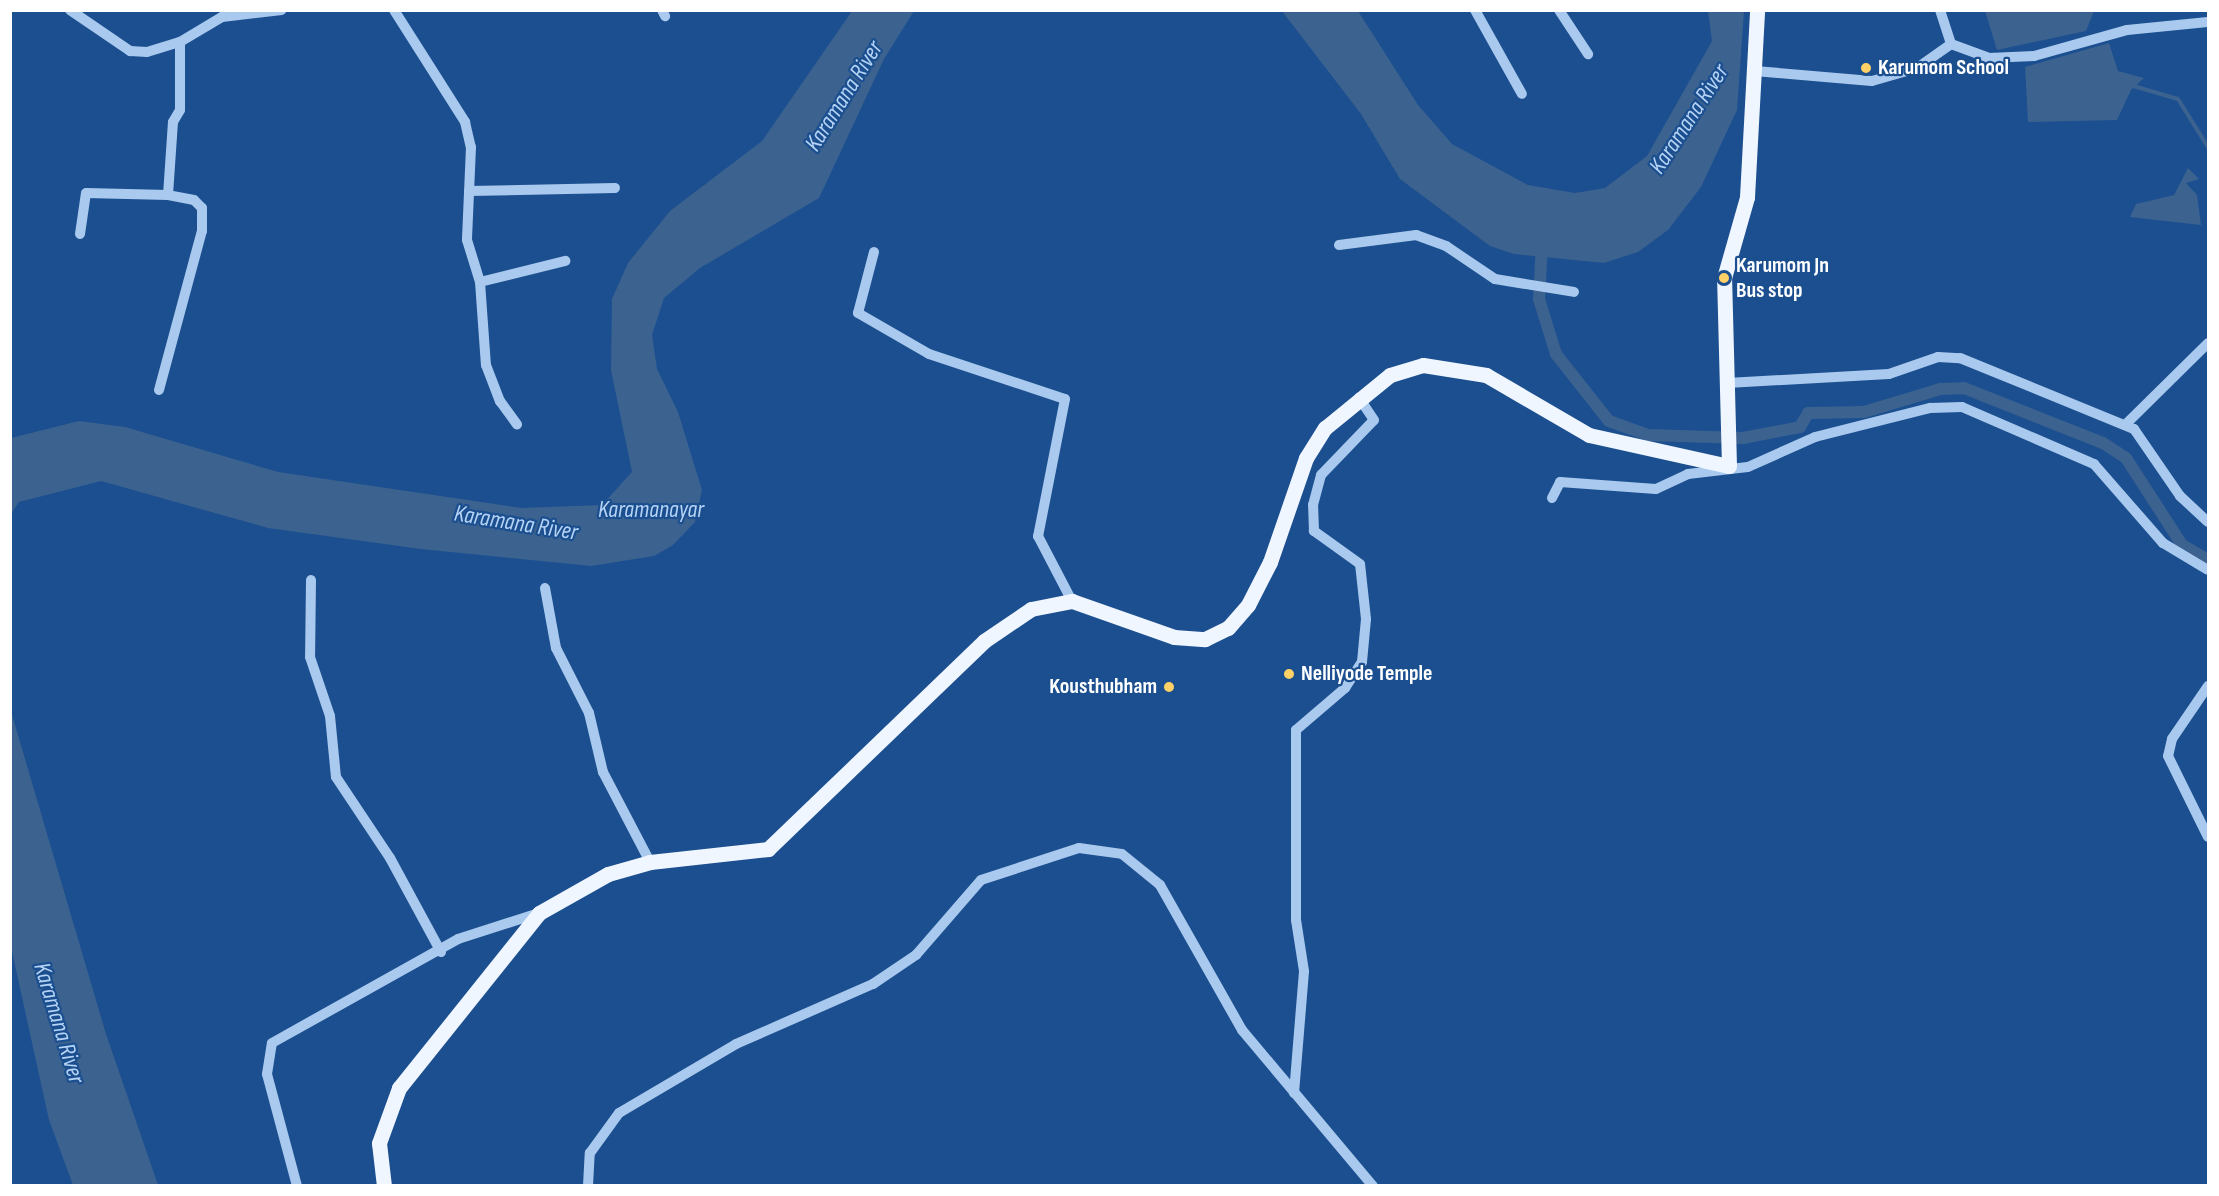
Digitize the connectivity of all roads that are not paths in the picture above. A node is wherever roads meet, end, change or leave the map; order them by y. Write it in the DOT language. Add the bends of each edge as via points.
graph roads {
  1 [pos="70,10"];
  2 [pos="282,10"];
  3 [pos="393,10"];
  4 [pos="1475,10"];
  5 [pos="1559,10"];
  6 [pos="1757,10"];
  7 [pos="1940,10"];
  8 [pos="2208,22"];
  9 [pos="180,42"];
  10 [pos="1951,44"];
  11 [pos="1588,54"];
  12 [pos="1755,70"];
  13 [pos="1522,94"];
  14 [pos="615,188"];
  15 [pos="469,190"];
  16 [pos="168,195"];
  17 [pos="80,234"];
  18 [pos="1339,245"];
  19 [pos="874,252"];
  20 [pos="565,261"];
  21 [pos="480,282"];
  22 [pos="1574,292"];
  23 [pos="2208,343"];
  24 [pos="1727,383"];
  25 [pos="159,390"];
  26 [pos="1359,398"];
  27 [pos="517,424"];
  28 [pos="2126,424"];
  29 [pos="1729,466"];
  30 [pos="1552,498"];
  31 [pos="2208,522"];
  32 [pos="2208,570"];
  33 [pos="311,580"];
  34 [pos="545,588"];
  35 [pos="1072,601"];
  36 [pos="2208,686"];
  37 [pos="2208,837"];
  38 [pos="650,862"];
  39 [pos="539,913"];
  40 [pos="441,952"];
  41 [pos="1294,1093"];
  42 [pos="297,1185"];
  43 [pos="384,1185"];
  44 [pos="588,1185"];
  45 [pos="1373,1185"];
  1 -- 9 [label="street" via="130,51"];
  2 -- 9 [label="street" via="222,17"];
  3 -- 15 [label="street" via="465,122 471,147"];
  4 -- 13 [label="street"];
  5 -- 11 [label="street"];
  6 -- 12 [label="main road"];
  7 -- 10 [label="street"];
  8 -- 10 [label="street" via="2127,30 2034,56 1989,58"];
  9 -- 16 [label="street" via="180,110 173,122"];
  10 -- 12 [label="street" via="1917,68 1872,81"];
  12 -- 24 [label="main road" via="1746,206 1724,278"];
  14 -- 15 [label="street"];
  15 -- 21 [label="street" via="467,240"];
  16 -- 17 [label="street" via="86,194"];
  16 -- 25 [label="street" via="194,200 202,208 202,231"];
  18 -- 22 [label="street" via="1416,235 1446,246 1481,273"];
  19 -- 35 [label="street" via="858,313 929,354 1065,399 1038,536"];
  20 -- 21 [label="street"];
  21 -- 27 [label="street" via="486,365 500,401"];
  23 -- 28 [label="street"];
  24 -- 28 [label="street" via="1888,375 1938,357 1960,358"];
  24 -- 29 [label="main road"];
  26 -- 29 [label="main road" via="1390,375 1439,365 1486,375 1589,435"];
  26 -- 35 [label="main road" via="1325,428 1306,458 1270,562 1248,605 1228,628 1205,639 1174,637"];
  26 -- 41 [label="street" via="1374,420 1321,475 1313,505 1314,531 1359,564 1366,619 1362,662 1345,688 1296,730 1295,896 1304,970"];
  28 -- 31 [label="street" via="2149,444 2180,496"];
  29 -- 30 [label="street" via="1724,473 1688,474 1656,489 1632,491 1560,482"];
  29 -- 32 [label="street" via="1748,467 1815,437 1930,408 1962,407 2094,464 2163,543"];
  33 -- 40 [label="street" via="310,657 330,716 336,777 390,858"];
  34 -- 38 [label="street" via="555,648 589,713 603,772"];
  35 -- 38 [label="main road" via="1031,609 984,641 768,849"];
  36 -- 37 [label="street" via="2168,748 2172,767"];
  38 -- 39 [label="main road" via="608,874"];
  39 -- 40 [label="street" via="469,935"];
  39 -- 43 [label="main road" via="399,1088 379,1143"];
  40 -- 42 [label="street" via="272,1043 267,1074"];
  41 -- 44 [label="street" via="1224,1002 1160,885 1122,854 1079,848 981,880 916,955 873,984 736,1044 619,1113 590,1153"];
  41 -- 45 [label="street"];
}
